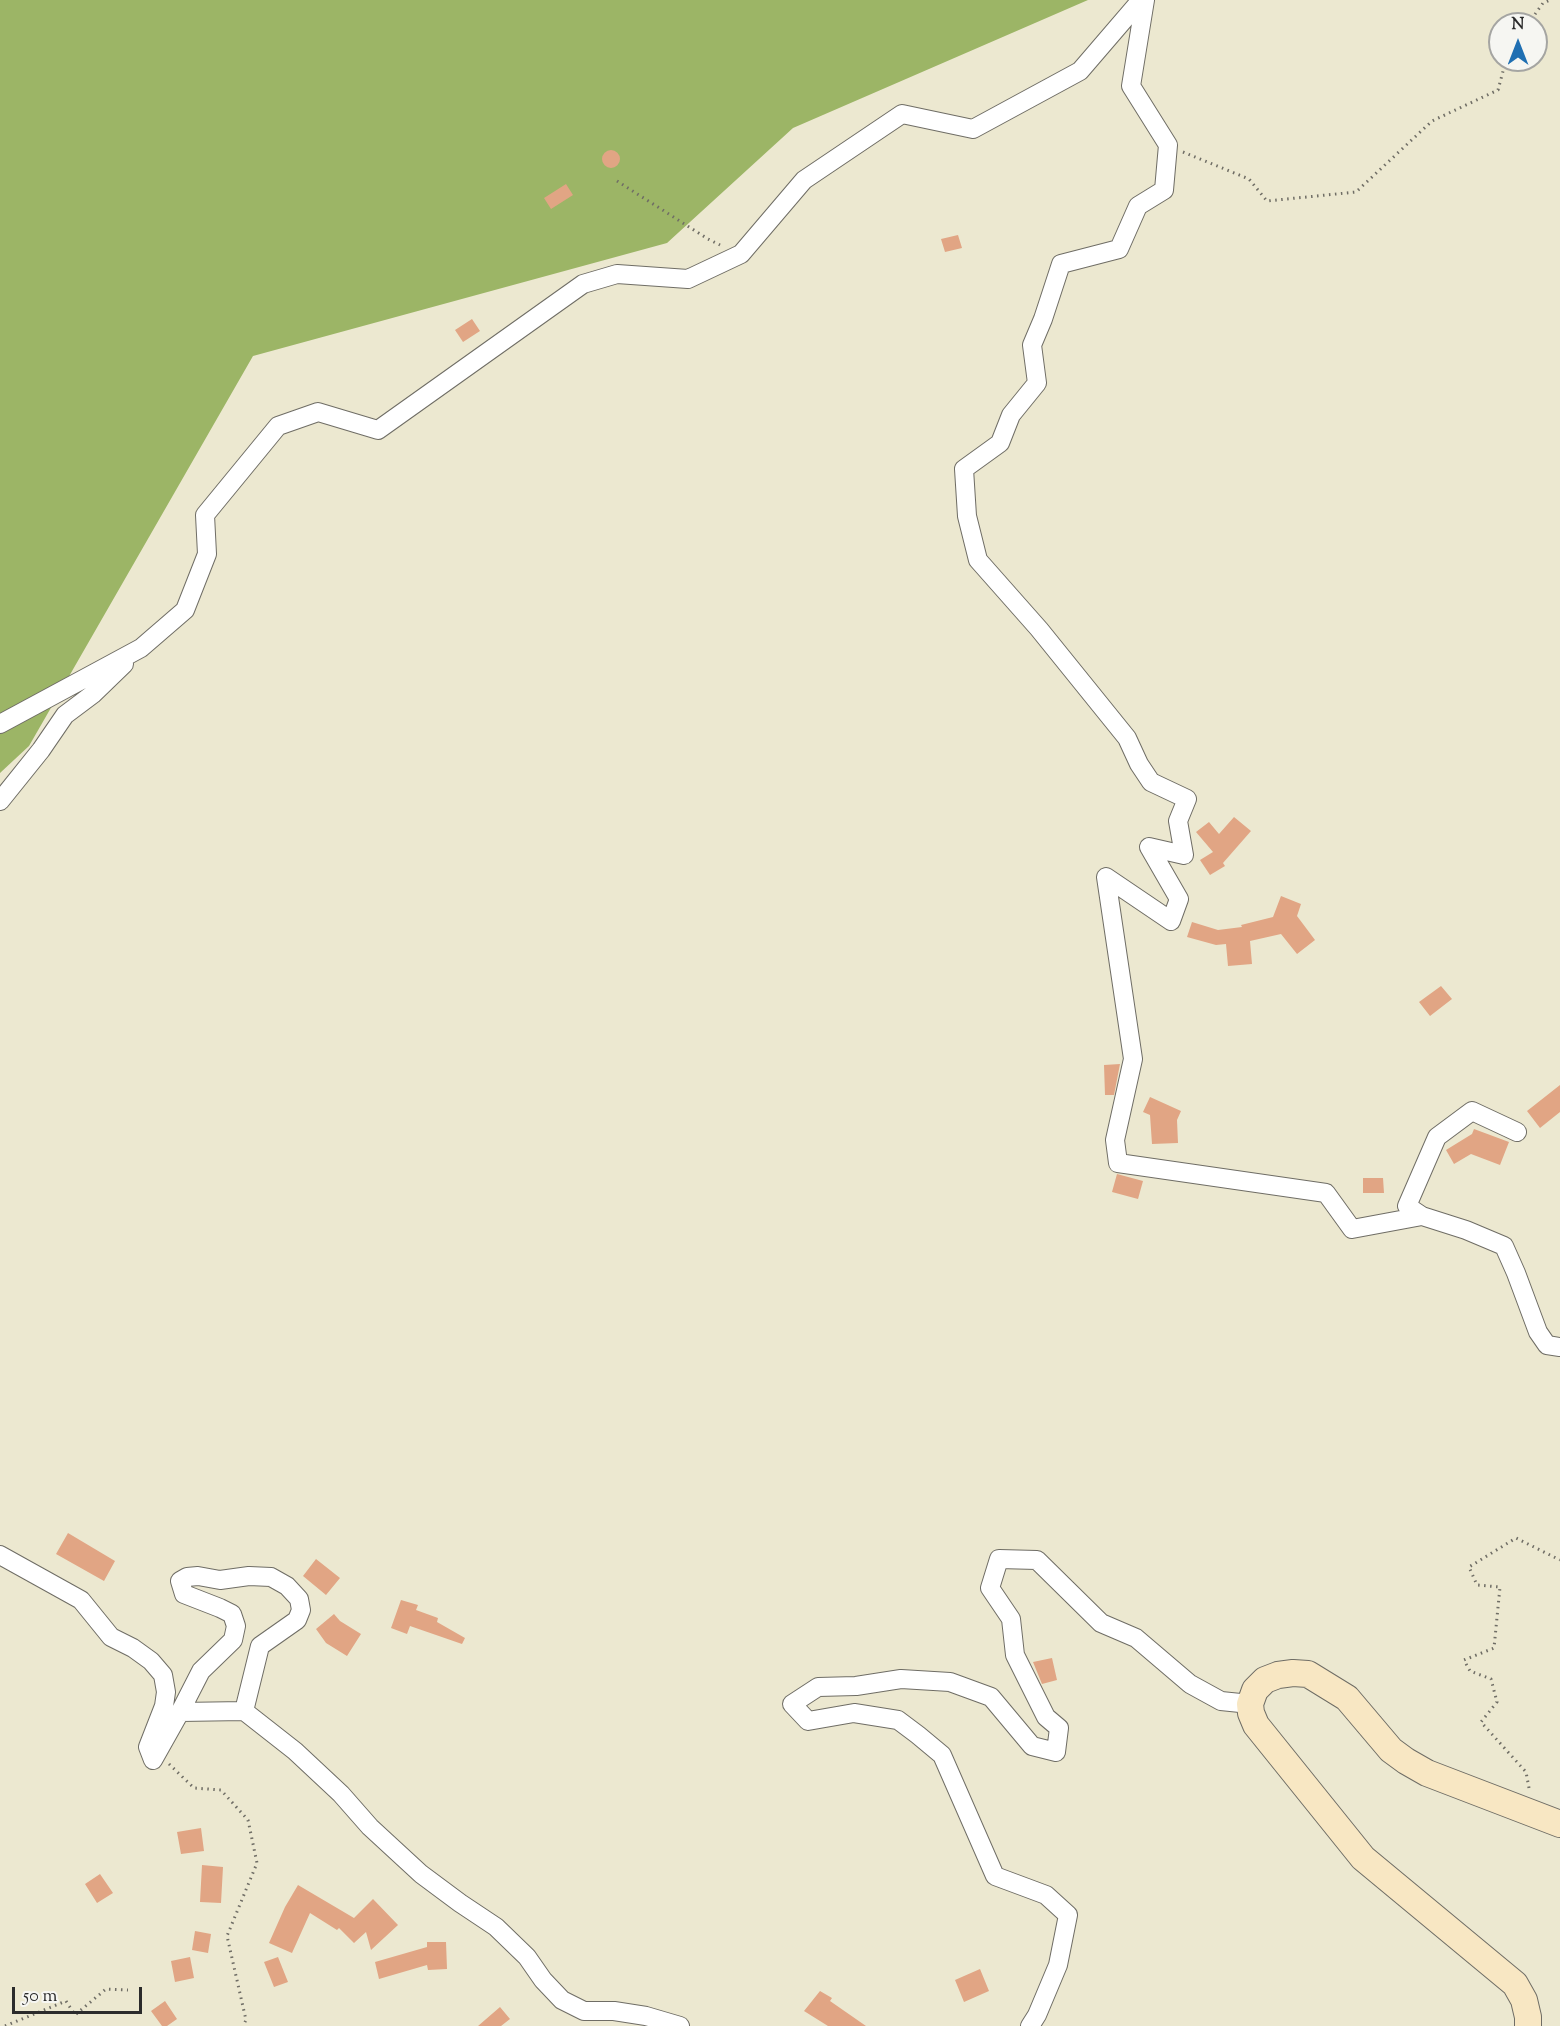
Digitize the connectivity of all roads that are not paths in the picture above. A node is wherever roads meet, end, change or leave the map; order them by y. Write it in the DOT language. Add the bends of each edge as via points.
graph roads {
  1 [pos="1143,0"];
  2 [pos="141,648"];
  3 [pos="0,724"];
  4 [pos="0,801"];
  5 [pos="1517,1132"];
  6 [pos="1422,1216"];
  7 [pos="1560,1347"];
  8 [pos="0,1555"];
  9 [pos="1250,1704"];
  10 [pos="244,1711"];
  11 [pos="180,1712"];
  12 [pos="1560,1824"];
  13 [pos="680,2026"];
  14 [pos="1030,2026"];
  15 [pos="1528,2026"];
  1 -- 2 [label="street" via="1080,71 973,129 902,114 804,180 741,254 688,279 617,274 583,284 378,430 318,412 278,426 205,515 207,554 185,610"];
  1 -- 6 [label="street" via="1131,86 1168,145 1164,190 1138,206 1119,249 1061,264 1032,345 1037,383 1011,415 1000,442 964,469 967,516 978,561 1127,738 1151,782 1187,799 1178,821 1184,855 1149,847 1179,899 1171,921 1106,877 1133,1059 1115,1140 1118,1163 1326,1193 1353,1229"];
  2 -- 3 [label="street"];
  2 -- 4 [label="street" via="65,716"];
  5 -- 6 [label="street" via="1472,1111 1437,1137 1407,1206"];
  6 -- 7 [label="street" via="1504,1246 1538,1332 1547,1345"];
  8 -- 11 [label="street" via="81,1600 111,1637 151,1661 163,1675 164,1706 148,1747 153,1760"];
  9 -- 12 [label="main road" via="1255,1690 1265,1680 1278,1674 1308,1674 1347,1698 1391,1750 1406,1761 1427,1773"];
  9 -- 14 [label="street" via="1221,1701 1190,1684 1136,1638 1101,1623 1038,1560 999,1559 990,1588 1011,1619 1015,1655 1046,1717 1059,1728 1056,1752 1032,1746 991,1697 950,1682 901,1678 856,1686 818,1687 792,1704 808,1721 854,1713 898,1720 918,1735 942,1755 996,1876 1047,1895 1068,1915 1058,1965"];
  9 -- 15 [label="main road" via="1256,1725 1363,1858 1515,1984 1524,2000"];
  10 -- 11 [label="street"];
  10 -- 11 [label="street" via="260,1646 297,1620 301,1610 299,1599 271,1577 220,1580 187,1576 180,1581 184,1594 232,1614 236,1626 233,1640 201,1671"];
  10 -- 13 [label="street" via="295,1750 421,1874 496,1927 562,2000 584,2011 614,2011"];
}
